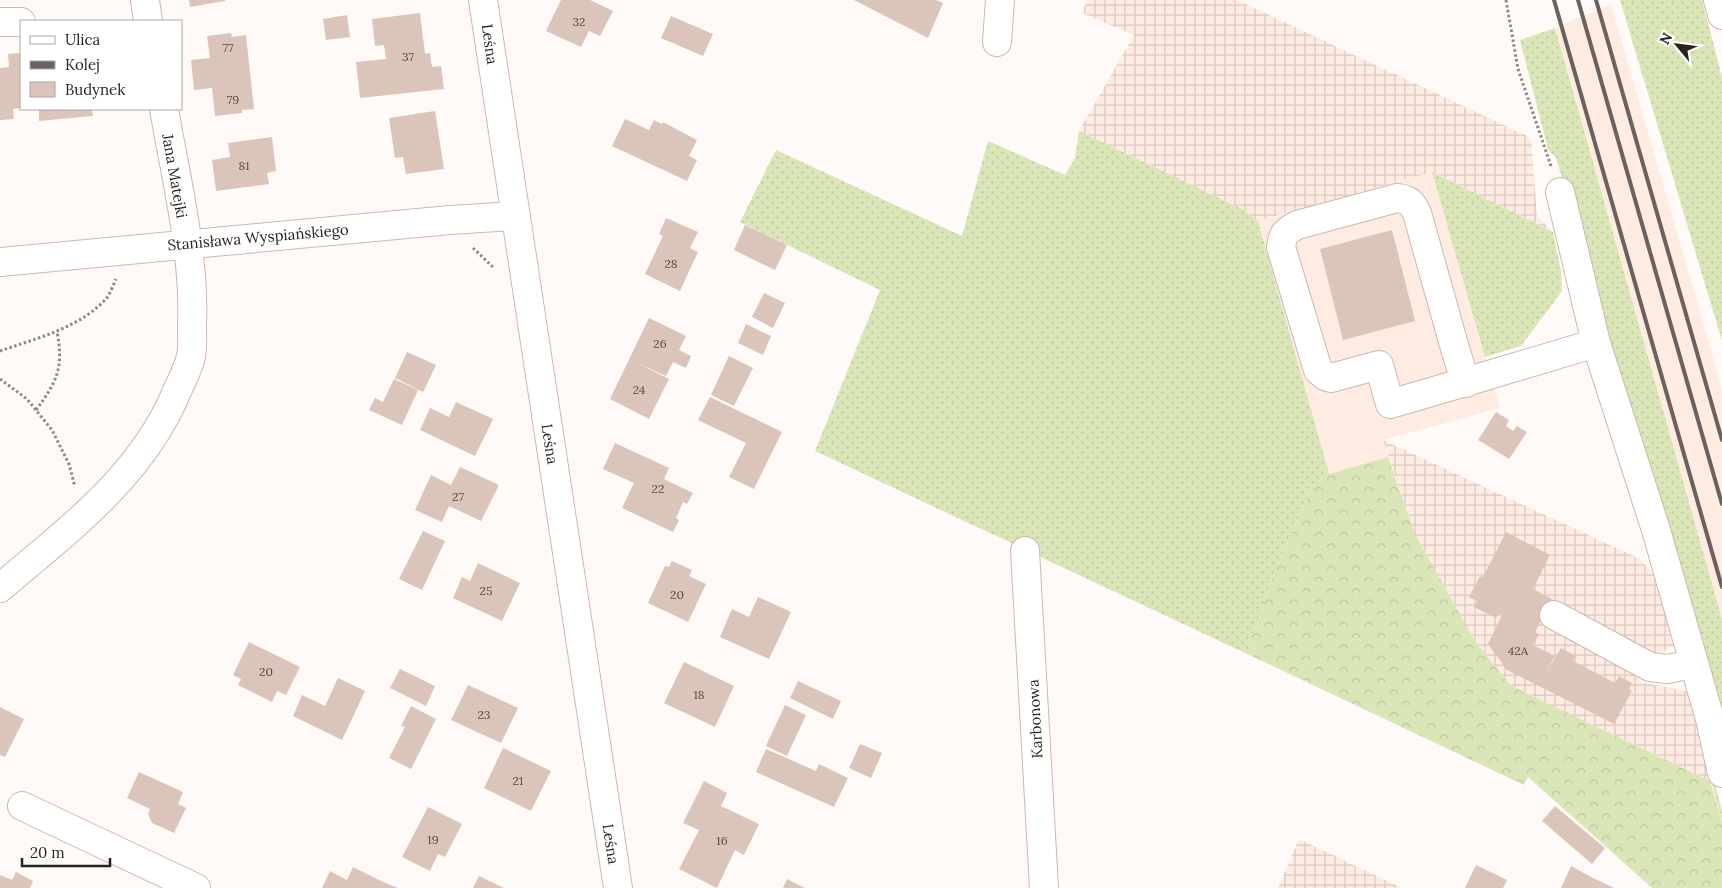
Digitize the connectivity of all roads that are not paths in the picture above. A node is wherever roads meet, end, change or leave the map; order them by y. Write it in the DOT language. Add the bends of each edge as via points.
graph roads {
  1 [pos="145,0"];
  2 [pos="483,0"];
  3 [pos="1000,0"];
  4 [pos="1718,0"];
  5 [pos="1722,14"];
  6 [pos="148,20"];
  7 [pos="0,22"];
  8 [pos="20,22"];
  9 [pos="997,42"];
  10 [pos="164,110"];
  11 [pos="1560,192"];
  12 [pos="516,216"];
  13 [pos="187,244"];
  14 [pos="0,262"];
  15 [pos="1596,343"];
  16 [pos="1466,382"];
  17 [pos="1025,551"];
  18 [pos="0,588"];
  19 [pos="1554,615"];
  20 [pos="1694,664"];
  21 [pos="1722,773"];
  22 [pos="22,806"];
  23 [pos="196,888"];
  24 [pos="618,888"];
  25 [pos="1044,888"];
  1 -- 6 [label="street"];
  2 -- 12 [label="street, Leśna"];
  3 -- 9 [label="street"];
  4 -- 5 [label="street"];
  7 -- 8 [label="street"];
  10 -- 13 [label="street, Jana Matejki"];
  11 -- 15 [label="street"];
  12 -- 13 [label="street, Stanisława Wyspiańskiego"];
  12 -- 24 [label="street, Leśna"];
  13 -- 14 [label="street, Stanisława Wyspiańskiego"];
  13 -- 18 [label="street, Jana Matejki" via="193,293 191,357 171,405 146,448 122,479 94,508"];
  15 -- 16 [label="street"];
  15 -- 20 [label="street" via="1656,530"];
  16 -- 16 [label="street" via="1390,404 1379,364 1331,378 1325,376 1318,370 1281,247 1286,231 1297,225 1398,198 1411,203 1417,213"];
  17 -- 25 [label="street, Karbonowa"];
  19 -- 20 [label="street" via="1650,667"];
  20 -- 21 [label="street"];
  22 -- 23 [label="street"];
}
